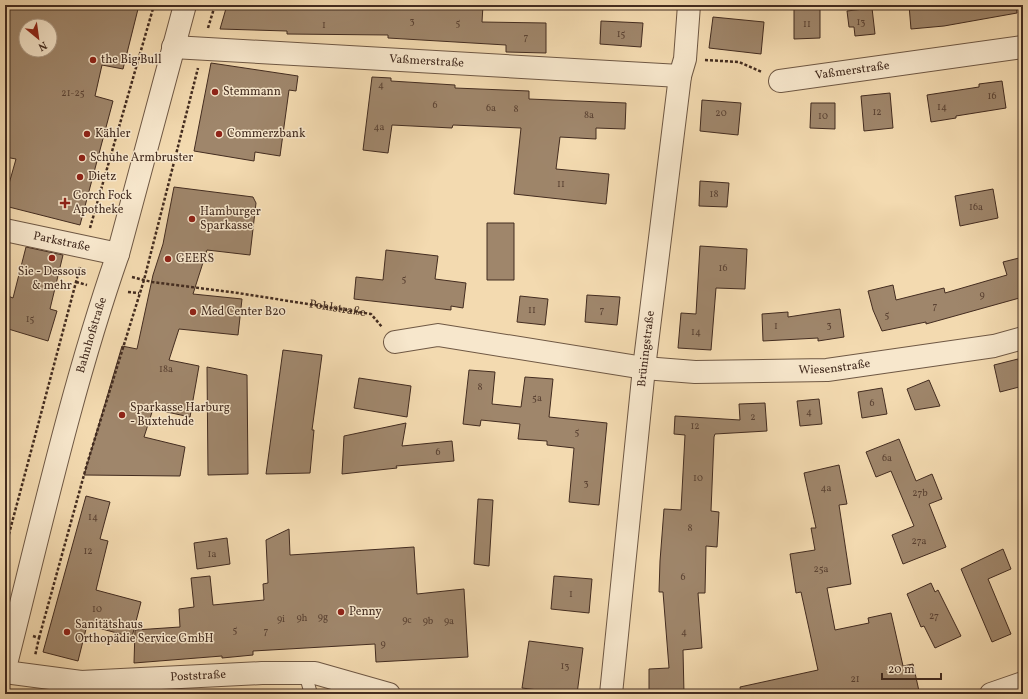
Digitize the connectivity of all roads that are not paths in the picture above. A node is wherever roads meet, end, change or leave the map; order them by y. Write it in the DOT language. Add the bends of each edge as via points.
graph roads {
  1 [pos="184,5"];
  2 [pos="689,5"];
  3 [pos="173,47"];
  4 [pos="1023,47"];
  5 [pos="683,67"];
  6 [pos="780,81"];
  7 [pos="5,230"];
  8 [pos="115,263"];
  9 [pos="1023,338"];
  10 [pos="395,342"];
  11 [pos="644,368"];
  12 [pos="5,668"];
  13 [pos="5,672"];
  14 [pos="305,673"];
  15 [pos="1023,682"];
  16 [pos="311,694"];
  17 [pos="389,694"];
  18 [pos="611,694"];
  19 [pos="991,694"];
  1 -- 3 [label="street, Bahnhofstraße"];
  2 -- 5 [label="street, Brüningstraße"];
  3 -- 5 [label="street, Vaßmerstraße"];
  3 -- 8 [label="street, Bahnhofstraße"];
  4 -- 6 [label="street, Vaßmerstraße"];
  5 -- 11 [label="street, Brüningstraße"];
  7 -- 8 [label="street, Parkstraße" via="85,247"];
  8 -- 12 [label="street, Bahnhofstraße" via="74,399"];
  9 -- 11 [label="street, Wiesenstraße" via="994,346 827,370 695,372"];
  10 -- 11 [label="street" via="438,335"];
  11 -- 18 [label="street, Brüningstraße"];
  13 -- 14 [label="street, Poststraße" via="81,682"];
  14 -- 16 [label="lane"];
  14 -- 17 [label="street, Poststraße" via="315,673"];
  15 -- 19 [label="street"];
}
